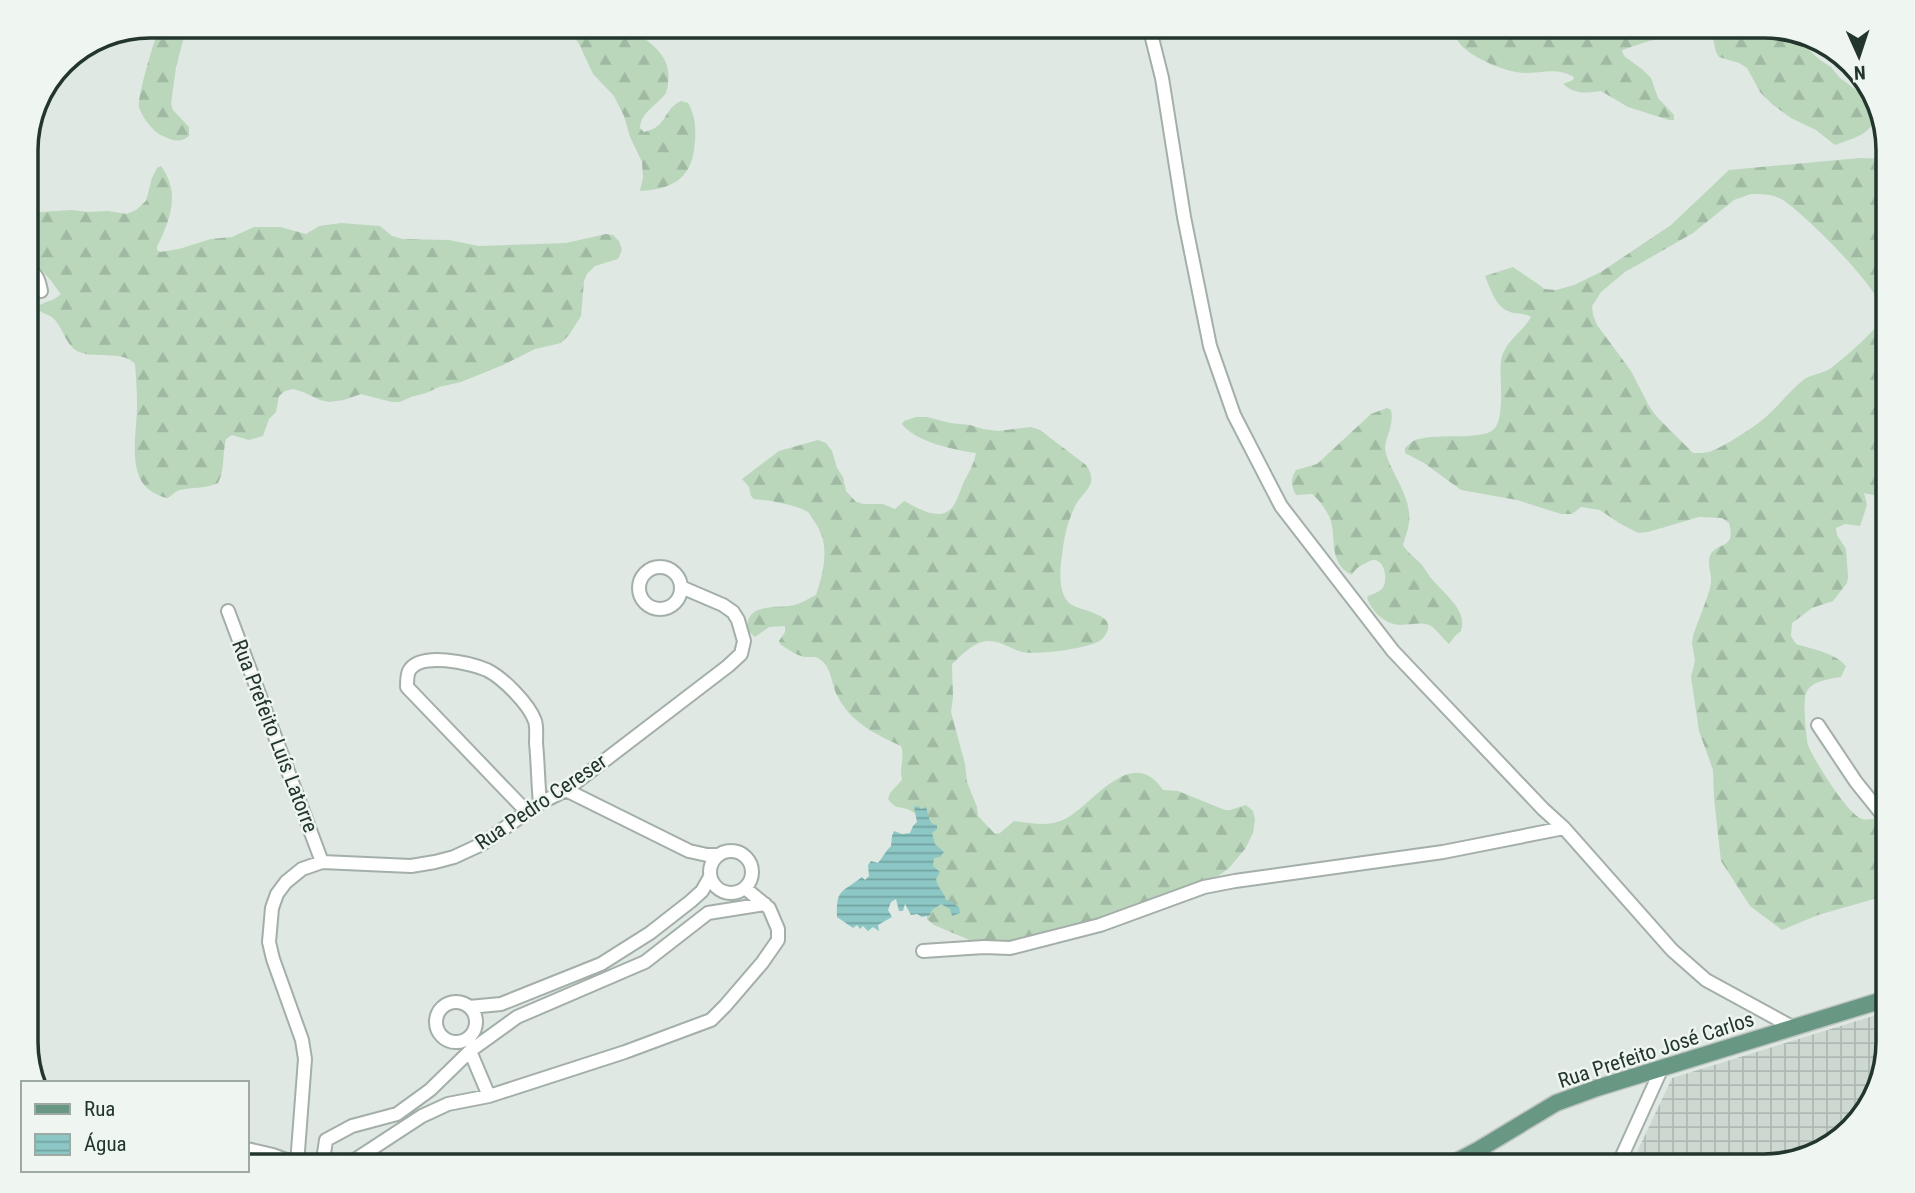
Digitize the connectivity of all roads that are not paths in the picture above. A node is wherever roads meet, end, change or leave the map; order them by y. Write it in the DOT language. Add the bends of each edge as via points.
graph roads {
  1 [pos="1152,38"];
  2 [pos="39,282"];
  3 [pos="41,290"];
  4 [pos="681,587"];
  5 [pos="711,601"];
  6 [pos="674,604"];
  7 [pos="228,611"];
  8 [pos="1818,725"];
  9 [pos="566,790"];
  10 [pos="540,803"];
  11 [pos="1876,807"];
  12 [pos="527,812"];
  13 [pos="1564,828"];
  14 [pos="689,851"];
  15 [pos="719,855"];
  16 [pos="322,862"];
  17 [pos="710,875"];
  18 [pos="745,888"];
  19 [pos="722,891"];
  20 [pos="691,901"];
  21 [pos="765,904"];
  22 [pos="923,951"];
  23 [pos="1876,1002"];
  24 [pos="501,1004"];
  25 [pos="469,1007"];
  26 [pos="1794,1028"];
  27 [pos="475,1030"];
  28 [pos="470,1051"];
  29 [pos="1661,1070"];
  30 [pos="489,1096"];
  31 [pos="248,1149"];
  32 [pos="269,1154"];
  33 [pos="299,1154"];
  34 [pos="324,1154"];
  35 [pos="364,1154"];
  36 [pos="1470,1154"];
  37 [pos="1623,1154"];
  1 -- 13 [label="street" via="1210,346 1234,415 1281,506 1393,651"];
  2 -- 3 [label="street"];
  4 -- 5 [label="street, Rua Pedro Cereser"];
  4 -- 6 [label="street"];
  4 -- 6 [label="street" via="677,576 663,567 651,569 639,581 638,592 647,606 664,610"];
  5 -- 6 [label="street"];
  5 -- 9 [label="street, Rua Pedro Cereser" via="733,612 738,620 744,640 741,654"];
  7 -- 16 [label="street, Rua Prefeito Luís Latorre"];
  8 -- 11 [label="street"];
  9 -- 10 [label="street, Rua Pedro Cereser"];
  9 -- 14 [label="street"];
  10 -- 12 [label="street, Rua Pedro Cereser"];
  10 -- 12 [label="street" via="535,722 513,690 488,670 469,664 417,663 407,687"];
  12 -- 16 [label="street, Rua Pedro Cereser" via="482,844 435,862 411,866"];
  13 -- 22 [label="street" via="1443,852 1204,887 1100,925 1010,948"];
  13 -- 26 [label="street" via="1672,950 1706,980"];
  14 -- 15 [label="street"];
  14 -- 17 [label="street"];
  15 -- 17 [label="street"];
  15 -- 18 [label="street" via="739,852 749,862 752,875"];
  16 -- 33 [label="street, Rua Pedro Cereser" via="302,869 286,882 277,894 269,927 273,959 305,1059"];
  17 -- 19 [label="street"];
  17 -- 20 [label="street"];
  18 -- 19 [label="street" via="734,893"];
  18 -- 21 [label="street"];
  19 -- 20 [label="street"];
  20 -- 24 [label="street" via="601,964"];
  21 -- 28 [label="street" via="708,914 645,962 517,1017"];
  21 -- 30 [label="street" via="775,918 778,940 711,1020"];
  23 -- 26 [label="main road, Rua Prefeito José Carlos"];
  24 -- 25 [label="street"];
  24 -- 27 [label="street"];
  25 -- 27 [label="street"];
  25 -- 27 [label="street" via="445,1004 435,1025 442,1038 455,1043"];
  26 -- 29 [label="main road, Rua Prefeito José Carlos"];
  28 -- 30 [label="street"];
  28 -- 34 [label="street" via="397,1114 352,1126 326,1140"];
  29 -- 36 [label="main road, Rua Prefeito José Carlos" via="1556,1103"];
  29 -- 37 [label="street"];
  30 -- 35 [label="street" via="448,1104 422,1116"];
  31 -- 32 [label="street"];
}
